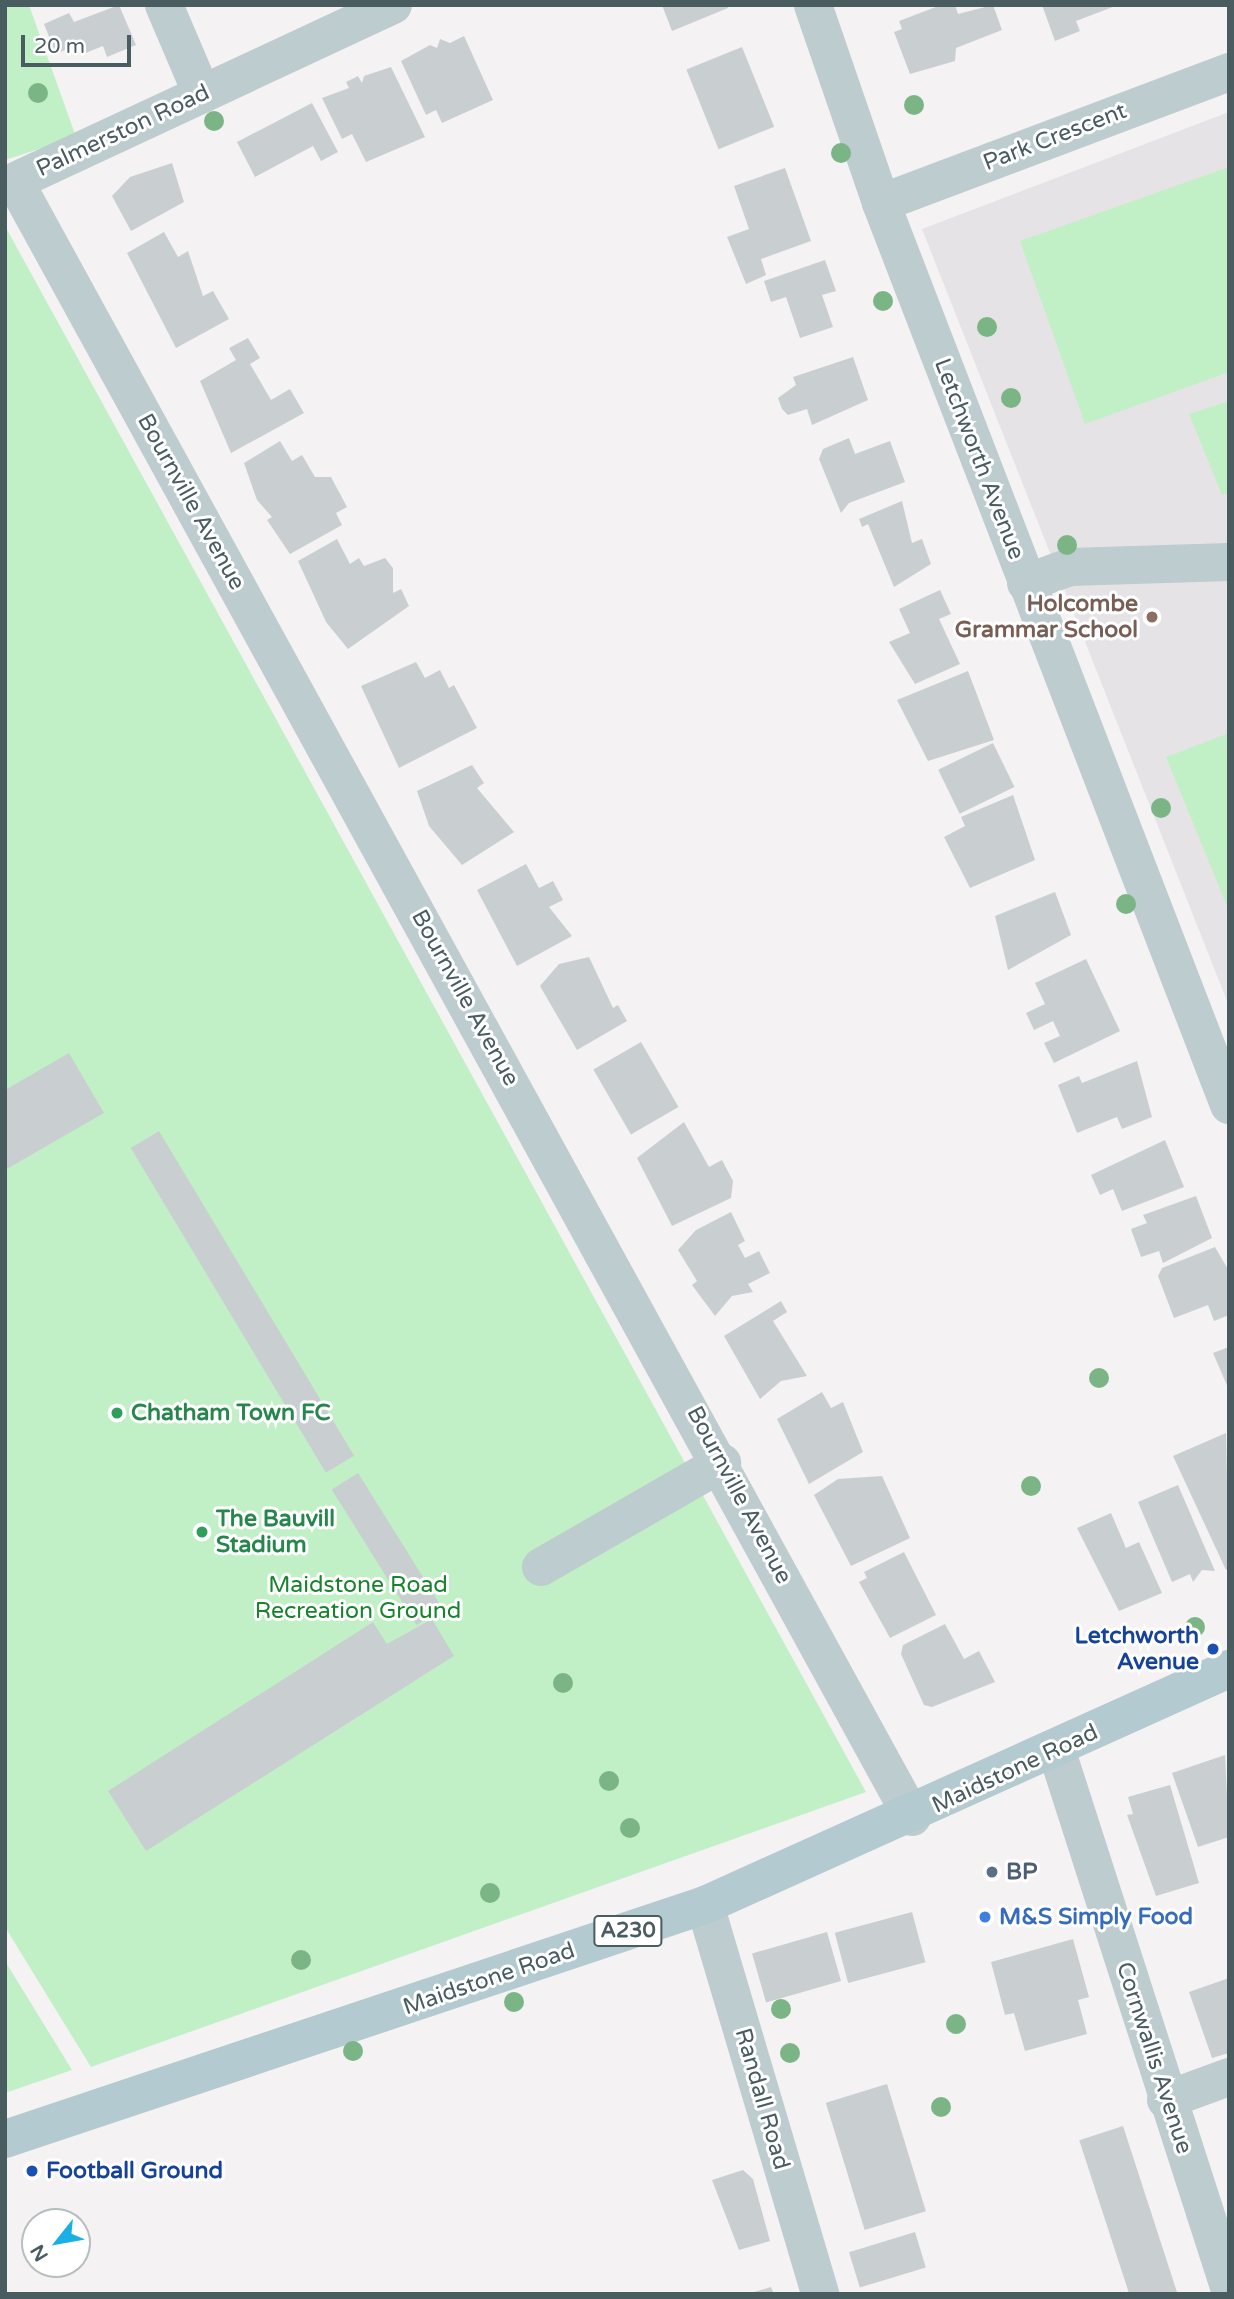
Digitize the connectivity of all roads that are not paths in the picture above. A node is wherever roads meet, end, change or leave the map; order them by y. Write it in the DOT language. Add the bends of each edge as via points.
graph roads {
  1 [pos="164,5"];
  2 [pos="393,5"];
  3 [pos="813,5"];
  4 [pos="1229,72"];
  5 [pos="202,94"];
  6 [pos="10,184"];
  7 [pos="881,203"];
  8 [pos="1229,562"];
  9 [pos="1026,583"];
  10 [pos="1229,1105"];
  11 [pos="722,1463"];
  12 [pos="541,1567"];
  13 [pos="1229,1669"];
  14 [pos="1056,1749"];
  15 [pos="912,1817"];
  16 [pos="705,1905"];
  17 [pos="1229,2077"];
  18 [pos="1166,2100"];
  19 [pos="5,2139"];
  20 [pos="1229,2287"];
  21 [pos="820,2294"];
  1 -- 5 [label="street"];
  2 -- 5 [label="street, Palmerston Road"];
  3 -- 7 [label="street, Letchworth Avenue"];
  4 -- 7 [label="street, Park Crescent"];
  5 -- 6 [label="street, Palmerston Road"];
  6 -- 11 [label="street, Bournville Avenue"];
  7 -- 9 [label="street, Letchworth Avenue"];
  8 -- 9 [label="street" via="1070,567"];
  9 -- 10 [label="street, Letchworth Avenue"];
  11 -- 12 [label="street"];
  11 -- 15 [label="street, Bournville Avenue"];
  13 -- 14 [label="main road, Maidstone Road / A230"];
  14 -- 15 [label="main road, Maidstone Road / A230"];
  14 -- 18 [label="street, Cornwallis Avenue"];
  15 -- 16 [label="main road, Maidstone Road / A230"];
  16 -- 19 [label="main road, Maidstone Road / A230"];
  16 -- 21 [label="street, Randall Road"];
  17 -- 18 [label="street"];
  18 -- 20 [label="street, Cornwallis Avenue"];
}
